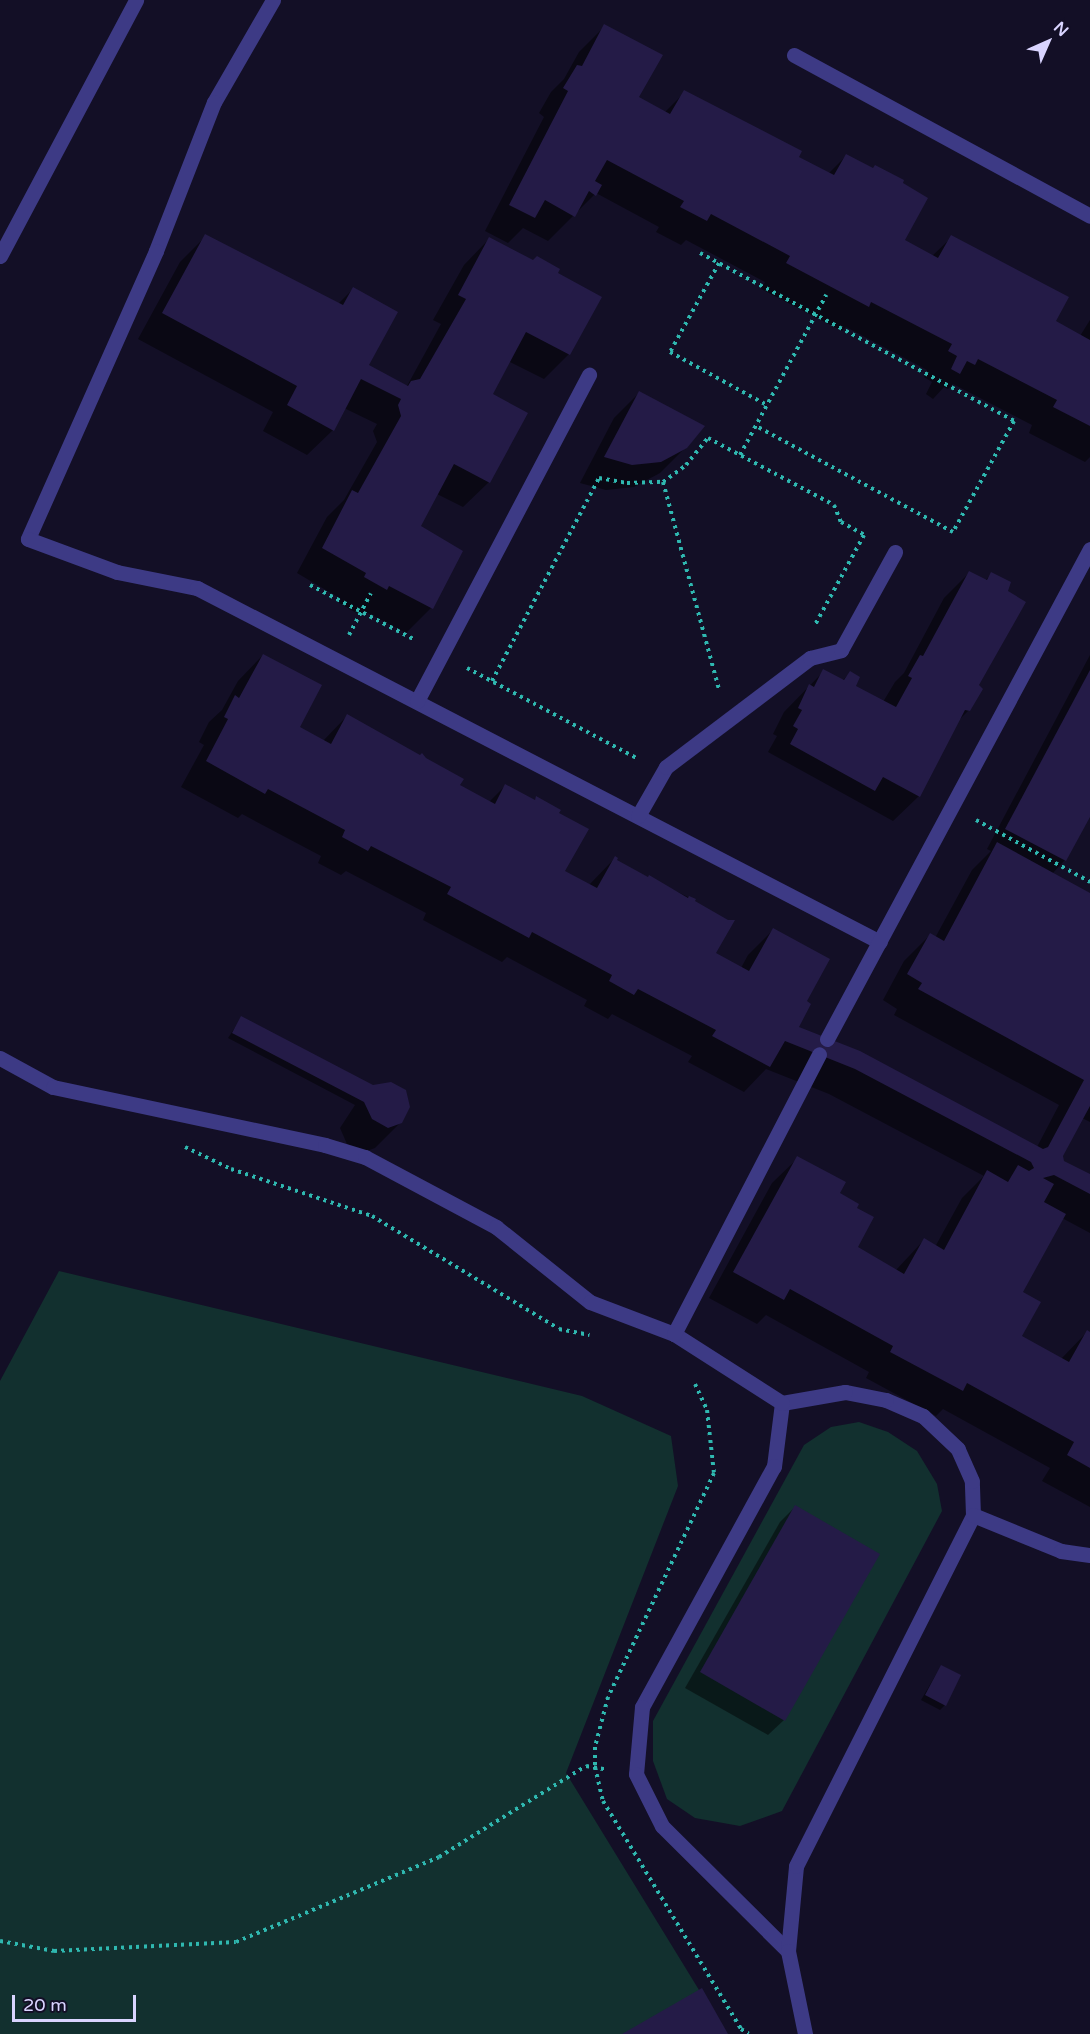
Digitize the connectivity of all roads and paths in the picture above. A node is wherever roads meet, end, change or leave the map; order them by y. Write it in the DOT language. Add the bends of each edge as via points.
graph roads {
  1 [pos="136,0"];
  2 [pos="273,0"];
  3 [pos="794,55"];
  4 [pos="1090,216"];
  5 [pos="700,253"];
  6 [pos="0,256"];
  7 [pos="719,263"];
  8 [pos="826,295"];
  9 [pos="816,315"];
  10 [pos="589,375"];
  11 [pos="767,405"];
  12 [pos="756,426"];
  13 [pos="740,455"];
  14 [pos="663,482"];
  15 [pos="1090,549"];
  16 [pos="895,552"];
  17 [pos="310,585"];
  18 [pos="371,593"];
  19 [pos="362,612"];
  20 [pos="814,627"];
  21 [pos="442,654"];
  22 [pos="336,659"];
  23 [pos="492,681"];
  24 [pos="720,691"];
  25 [pos="417,701"];
  26 [pos="643,762"];
  27 [pos="951,807"];
  28 [pos="638,816"];
  29 [pos="1090,882"];
  30 [pos="880,942"];
  31 [pos="827,1038"];
  32 [pos="819,1054"];
  33 [pos="0,1058"];
  34 [pos="176,1144"];
  35 [pos="674,1334"];
  36 [pos="596,1335"];
  37 [pos="782,1403"];
  38 [pos="974,1515"];
  39 [pos="1090,1555"];
  40 [pos="636,1774"];
  41 [pos="0,1941"];
  42 [pos="788,1951"];
  43 [pos="805,2034"];
  1 -- 6 [label="lane"];
  2 -- 22 [label="lane" via="214,102 133,304 28,539 117,572 197,588"];
  3 -- 4 [label="lane"];
  5 -- 7 [label="path"];
  7 -- 9 [label="path"];
  7 -- 11 [label="path" via="670,352"];
  8 -- 9 [label="path"];
  9 -- 11 [label="path"];
  9 -- 12 [label="path" via="1014,421 953,532"];
  10 -- 21 [label="lane"];
  11 -- 12 [label="path"];
  12 -- 13 [label="path"];
  13 -- 14 [label="path" via="708,438 686,465"];
  13 -- 20 [label="path" via="834,505 841,522 864,535"];
  14 -- 23 [label="path" via="627,483 599,478"];
  14 -- 24 [label="path"];
  15 -- 27 [label="lane"];
  16 -- 28 [label="lane" via="841,650 810,658 666,767"];
  17 -- 19 [label="path"];
  18 -- 19 [label="path"];
  19 -- 21 [label="path"];
  19 -- 22 [label="path"];
  21 -- 23 [label="path"];
  21 -- 25 [label="lane"];
  22 -- 25 [label="lane"];
  23 -- 26 [label="path"];
  25 -- 28 [label="lane"];
  27 -- 29 [label="path"];
  27 -- 30 [label="lane"];
  28 -- 30 [label="lane"];
  30 -- 31 [label="lane"];
  32 -- 35 [label="lane"];
  33 -- 35 [label="lane" via="53,1087 365,1157 496,1227 590,1302"];
  34 -- 36 [label="path" via="231,1168 372,1216 559,1329"];
  35 -- 37 [label="lane"];
  37 -- 38 [label="lane" via="845,1392 886,1400 923,1416 958,1449 972,1481"];
  37 -- 40 [label="lane" via="774,1466 642,1707"];
  38 -- 39 [label="lane" via="1061,1551"];
  38 -- 42 [label="lane" via="796,1866"];
  40 -- 41 [label="path" via="586,1766 439,1857 236,1942 54,1951"];
  40 -- 42 [label="lane" via="662,1826"];
  42 -- 43 [label="lane"];
}
